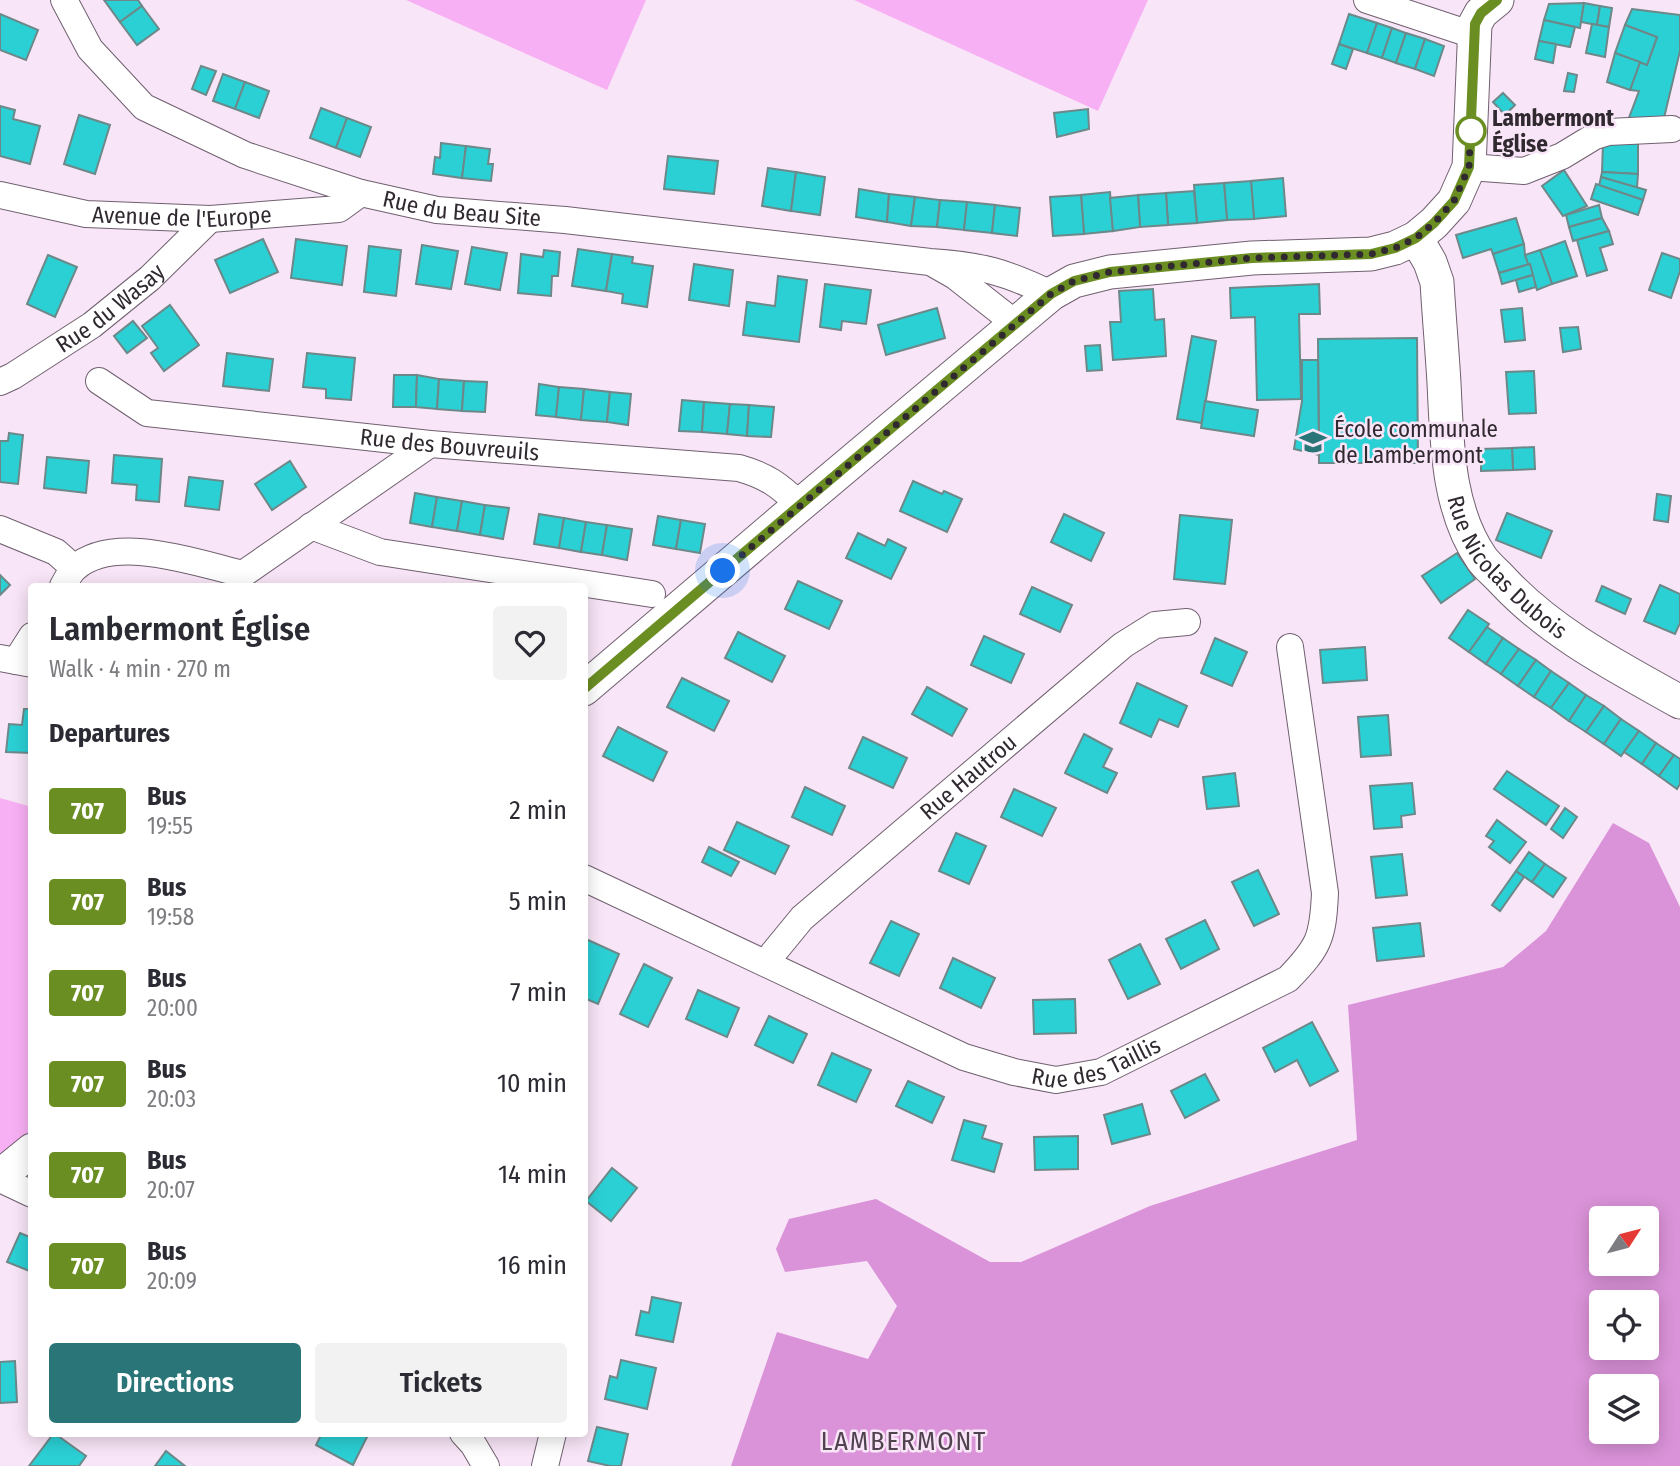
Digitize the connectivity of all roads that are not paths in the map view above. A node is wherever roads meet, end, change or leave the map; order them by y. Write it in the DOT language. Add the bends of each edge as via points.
graph roads {
  1 [pos="64,0"];
  2 [pos="1367,0"];
  3 [pos="1497,0"];
  4 [pos="1473,35"];
  5 [pos="1672,129"];
  6 [pos="1469,167"];
  7 [pos="361,193"];
  8 [pos="2,198"];
  9 [pos="210,219"];
  10 [pos="1416,238"];
  11 [pos="929,262"];
  12 [pos="1051,294"];
  13 [pos="1016,324"];
  14 [pos="99,381"];
  15 [pos="0,382"];
  16 [pos="430,444"];
  17 [pos="800,505"];
  18 [pos="312,526"];
  19 [pos="0,529"];
  20 [pos="69,577"];
  21 [pos="581,583"];
  22 [pos="588,584"];
  23 [pos="652,594"];
  24 [pos="1187,622"];
  25 [pos="28,642"];
  26 [pos="1290,647"];
  27 [pos="16,661"];
  28 [pos="588,687"];
  29 [pos="1680,702"];
  30 [pos="588,880"];
  31 [pos="766,962"];
  32 [pos="28,1153"];
  33 [pos="0,1177"];
  34 [pos="28,1192"];
  35 [pos="467,1437"];
  36 [pos="552,1437"];
  37 [pos="486,1466"];
  38 [pos="545,1466"];
  1 -- 7 [label="street, Rue du Beau Site" via="90,49 144,107 245,155"];
  2 -- 4 [label="street"];
  3 -- 4 [label="street" via="1481,13"];
  4 -- 6 [label="street"];
  5 -- 6 [label="street" via="1608,132 1524,171"];
  6 -- 10 [label="street" via="1454,201"];
  7 -- 9 [label="street, Avenue de l'Europe" via="339,209"];
  7 -- 11 [label="street, Rue du Beau Site" via="437,210 565,220"];
  8 -- 9 [label="street, Avenue de l'Europe" via="86,214"];
  9 -- 15 [label="street, Rue du Wasay" via="150,278 92,325"];
  10 -- 12 [label="street" via="1371,254 1252,258 1110,272 1074,281"];
  10 -- 29 [label="street, Rue Nicolas Dubois" via="1437,282 1447,446 1456,497 1483,559 1550,625"];
  11 -- 12 [label="street, Rue du Beau Site" via="968,264 1013,276"];
  11 -- 13 [label="street, Rue du Beau Site" via="955,276"];
  12 -- 13 [label="street"];
  13 -- 17 [label="street"];
  14 -- 16 [label="street, Rue des Bouvreuils" via="147,413"];
  16 -- 17 [label="street, Rue des Bouvreuils" via="739,468 779,485"];
  16 -- 18 [label="street"];
  17 -- 28 [label="street"];
  18 -- 20 [label="street" via="243,574 139,550 106,552"];
  18 -- 21 [label="street" via="380,552"];
  19 -- 20 [label="street" via="56,552"];
  22 -- 23 [label="street"];
  24 -- 31 [label="street, Rue Hautrou" via="1155,625 1123,645 802,918"];
  25 -- 27 [label="street"];
  26 -- 31 [label="street, Rue des Taillis" via="1325,893 1324,926 1311,955 1288,979 1101,1072 1056,1080 964,1057"];
  30 -- 31 [label="street, Rue des Taillis"];
  32 -- 33 [label="street"];
  33 -- 34 [label="street"];
  35 -- 37 [label="street"];
  36 -- 38 [label="street"];
}
